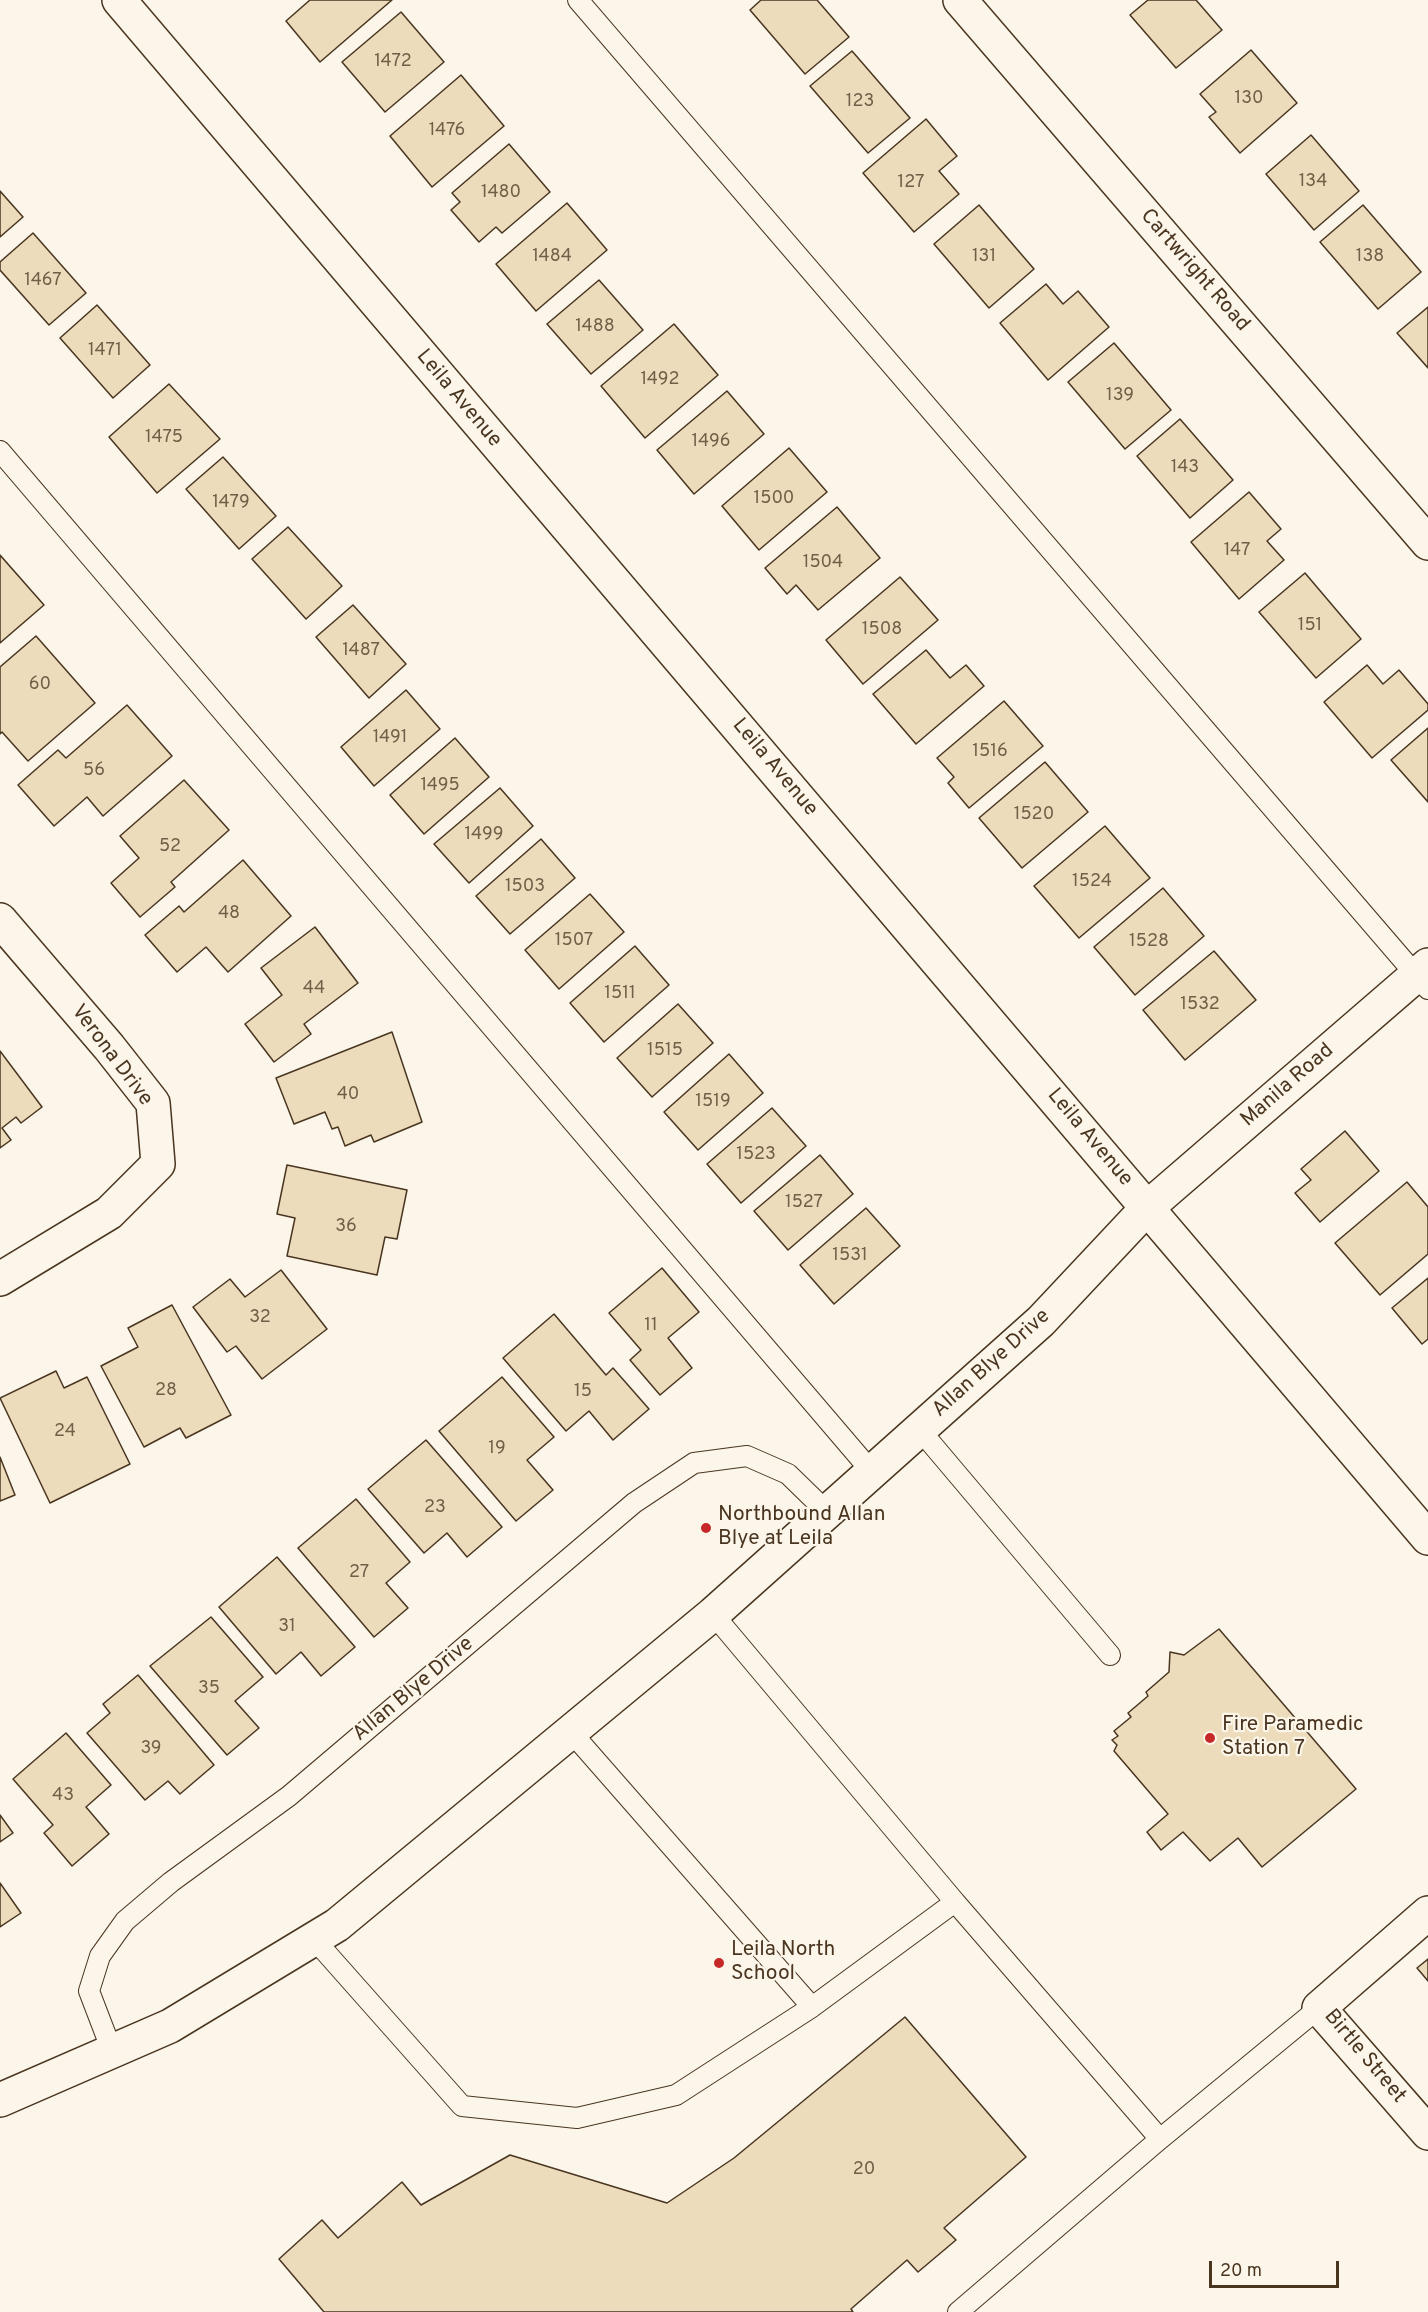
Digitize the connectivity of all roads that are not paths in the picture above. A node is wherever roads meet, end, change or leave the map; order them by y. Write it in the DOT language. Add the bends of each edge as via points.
graph roads {
  1 [pos="118,0"];
  2 [pos="578,0"];
  3 [pos="960,0"];
  4 [pos="0,451"];
  5 [pos="1428,543"];
  6 [pos="0,920"];
  7 [pos="1424,976"];
  8 [pos="1148,1207"];
  9 [pos="0,1279"];
  10 [pos="920,1430"];
  11 [pos="872,1472"];
  12 [pos="827,1512"];
  13 [pos="1428,1538"];
  14 [pos="713,1614"];
  15 [pos="1110,1655"];
  16 [pos="571,1732"];
  17 [pos="954,1902"];
  18 [pos="1428,1913"];
  19 [pos="314,1939"];
  20 [pos="812,2007"];
  21 [pos="1319,2008"];
  22 [pos="112,2050"];
  23 [pos="0,2100"];
  24 [pos="1428,2133"];
  25 [pos="1160,2139"];
  26 [pos="958,2312"];
  1 -- 8 [label="street, Leila Avenue"];
  2 -- 7 [label="lane"];
  3 -- 5 [label="street, Cartwright Road"];
  4 -- 11 [label="lane"];
  6 -- 9 [label="street, Verona Drive" via="153,1103 158,1164 109,1213"];
  7 -- 8 [label="street, Manila Road"];
  8 -- 10 [label="street, Allan Blye Drive" via="1041,1322"];
  8 -- 13 [label="street, Leila Avenue"];
  10 -- 11 [label="street, Allan Blye Drive"];
  10 -- 15 [label="lane"];
  11 -- 12 [label="street, Allan Blye Drive"];
  12 -- 14 [label="street, Allan Blye Drive"];
  12 -- 22 [label="lane, Allan Blye Drive" via="788,1474 747,1456 694,1463 633,1503 290,1796 171,1882 125,1921 99,1956 89,1991"];
  14 -- 16 [label="street, Allan Blye Drive"];
  14 -- 17 [label="lane"];
  16 -- 19 [label="street, Allan Blye Drive" via="337,1926"];
  16 -- 20 [label="lane"];
  17 -- 20 [label="lane"];
  17 -- 25 [label="lane"];
  18 -- 21 [label="street, Birtle Street"];
  19 -- 20 [label="lane" via="462,2106 577,2118 676,2096"];
  19 -- 22 [label="street, Allan Blye Drive" via="170,2025"];
  21 -- 24 [label="street, Birtle Street"];
  21 -- 25 [label="lane"];
  22 -- 23 [label="street, Allan Blye Drive"];
  25 -- 26 [label="lane"];
}
